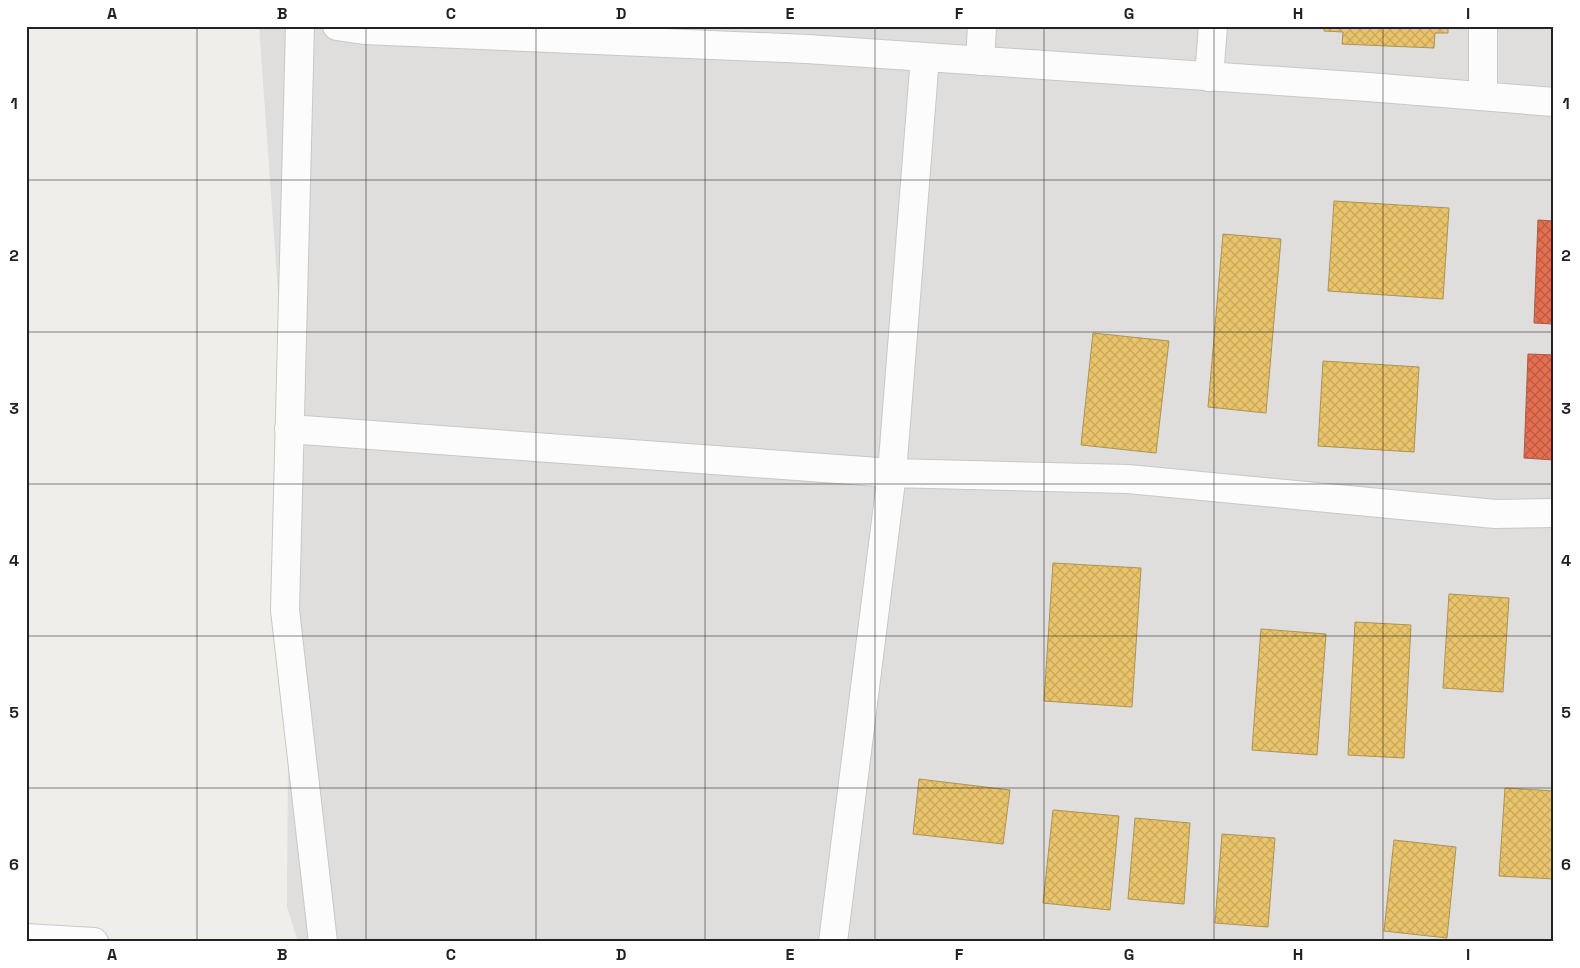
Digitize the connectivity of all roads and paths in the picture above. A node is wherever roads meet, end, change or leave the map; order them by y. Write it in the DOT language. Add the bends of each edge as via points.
graph roads {
  1 [pos="300,26"];
  2 [pos="336,26"];
  3 [pos="982,26"];
  4 [pos="1213,26"];
  5 [pos="1483,26"];
  6 [pos="747,36"];
  7 [pos="925,57"];
  8 [pos="980,61"];
  9 [pos="1209,77"];
  10 [pos="1483,96"];
  11 [pos="1554,102"];
  12 [pos="289,429"];
  13 [pos="892,473"];
  14 [pos="1554,513"];
  15 [pos="26,938"];
  16 [pos="94,942"];
  17 [pos="322,942"];
  18 [pos="833,942"];
  1 -- 12 [label="street"];
  2 -- 6 [label="street" via="364,30"];
  3 -- 8 [label="street"];
  4 -- 9 [label="street"];
  5 -- 10 [label="street"];
  6 -- 7 [label="street"];
  7 -- 8 [label="street"];
  7 -- 13 [label="street"];
  8 -- 9 [label="street"];
  9 -- 10 [label="street"];
  10 -- 11 [label="street"];
  12 -- 13 [label="street"];
  12 -- 17 [label="street" via="285,610"];
  13 -- 14 [label="street" via="1128,479 1496,514"];
  13 -- 18 [label="street"];
  15 -- 16 [label="street"];
}
